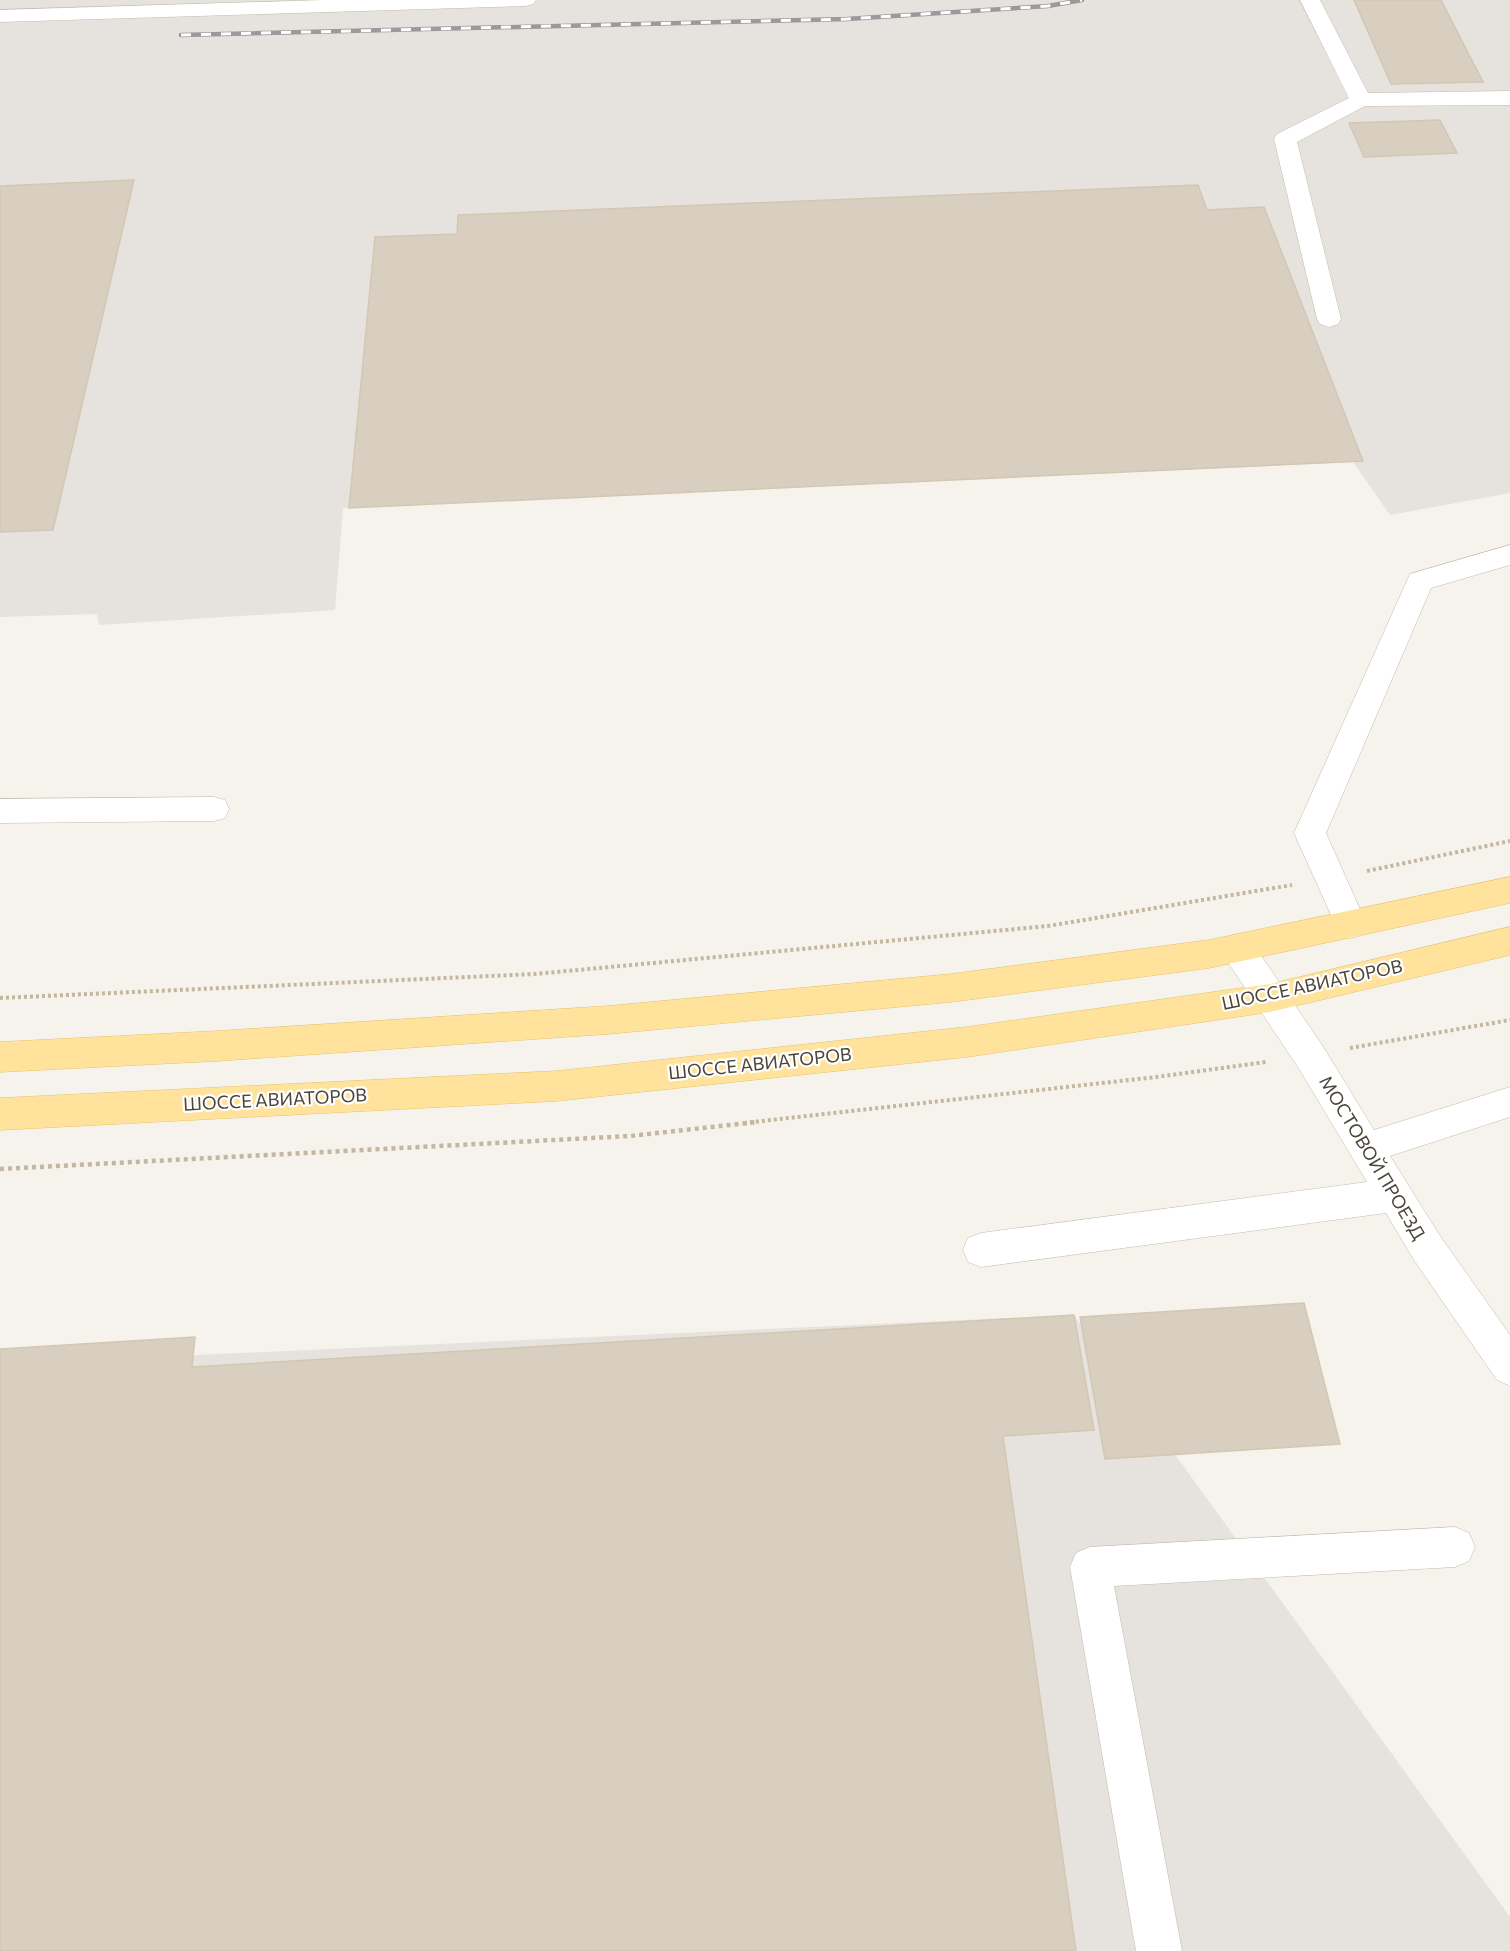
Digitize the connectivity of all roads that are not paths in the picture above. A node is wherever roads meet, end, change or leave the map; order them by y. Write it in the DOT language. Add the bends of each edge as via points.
graph roads {
  1 [pos="526,0"];
  2 [pos="1310,0"];
  3 [pos="0,16"];
  4 [pos="1510,98"];
  5 [pos="1361,100"];
  6 [pos="1329,319"];
  7 [pos="1510,555"];
  8 [pos="214,809"];
  9 [pos="0,811"];
  10 [pos="1510,890"];
  11 [pos="1351,925"];
  12 [pos="1510,941"];
  13 [pos="1237,948"];
  14 [pos="1270,998"];
  15 [pos="0,1057"];
  16 [pos="1510,1102"];
  17 [pos="0,1114"];
  18 [pos="1366,1148"];
  19 [pos="1395,1195"];
  20 [pos="981,1250"];
  21 [pos="1510,1366"];
  22 [pos="1455,1548"];
  23 [pos="1159,1951"];
  1 -- 3 [label="street"];
  2 -- 5 [label="street"];
  4 -- 5 [label="street"];
  5 -- 6 [label="street" via="1285,139"];
  7 -- 11 [label="street" via="1420,581 1310,833"];
  8 -- 9 [label="street"];
  10 -- 11 [label="main road"];
  11 -- 13 [label="main road"];
  12 -- 14 [label="main road, ШОССЕ АВИАТОРОВ"];
  13 -- 14 [label="street, МОСТОВОЙ ПРОЕЗД"];
  13 -- 15 [label="main road" via="951,988 608,1020"];
  14 -- 17 [label="main road, ШОССЕ АВИАТОРОВ" via="967,1042 557,1086"];
  14 -- 18 [label="street, МОСТОВОЙ ПРОЕЗД"];
  16 -- 18 [label="street"];
  18 -- 19 [label="street, МОСТОВОЙ ПРОЕЗД"];
  19 -- 20 [label="street"];
  19 -- 21 [label="street, МОСТОВОЙ ПРОЕЗД" via="1427,1248"];
  22 -- 23 [label="street" via="1090,1567"];
}
